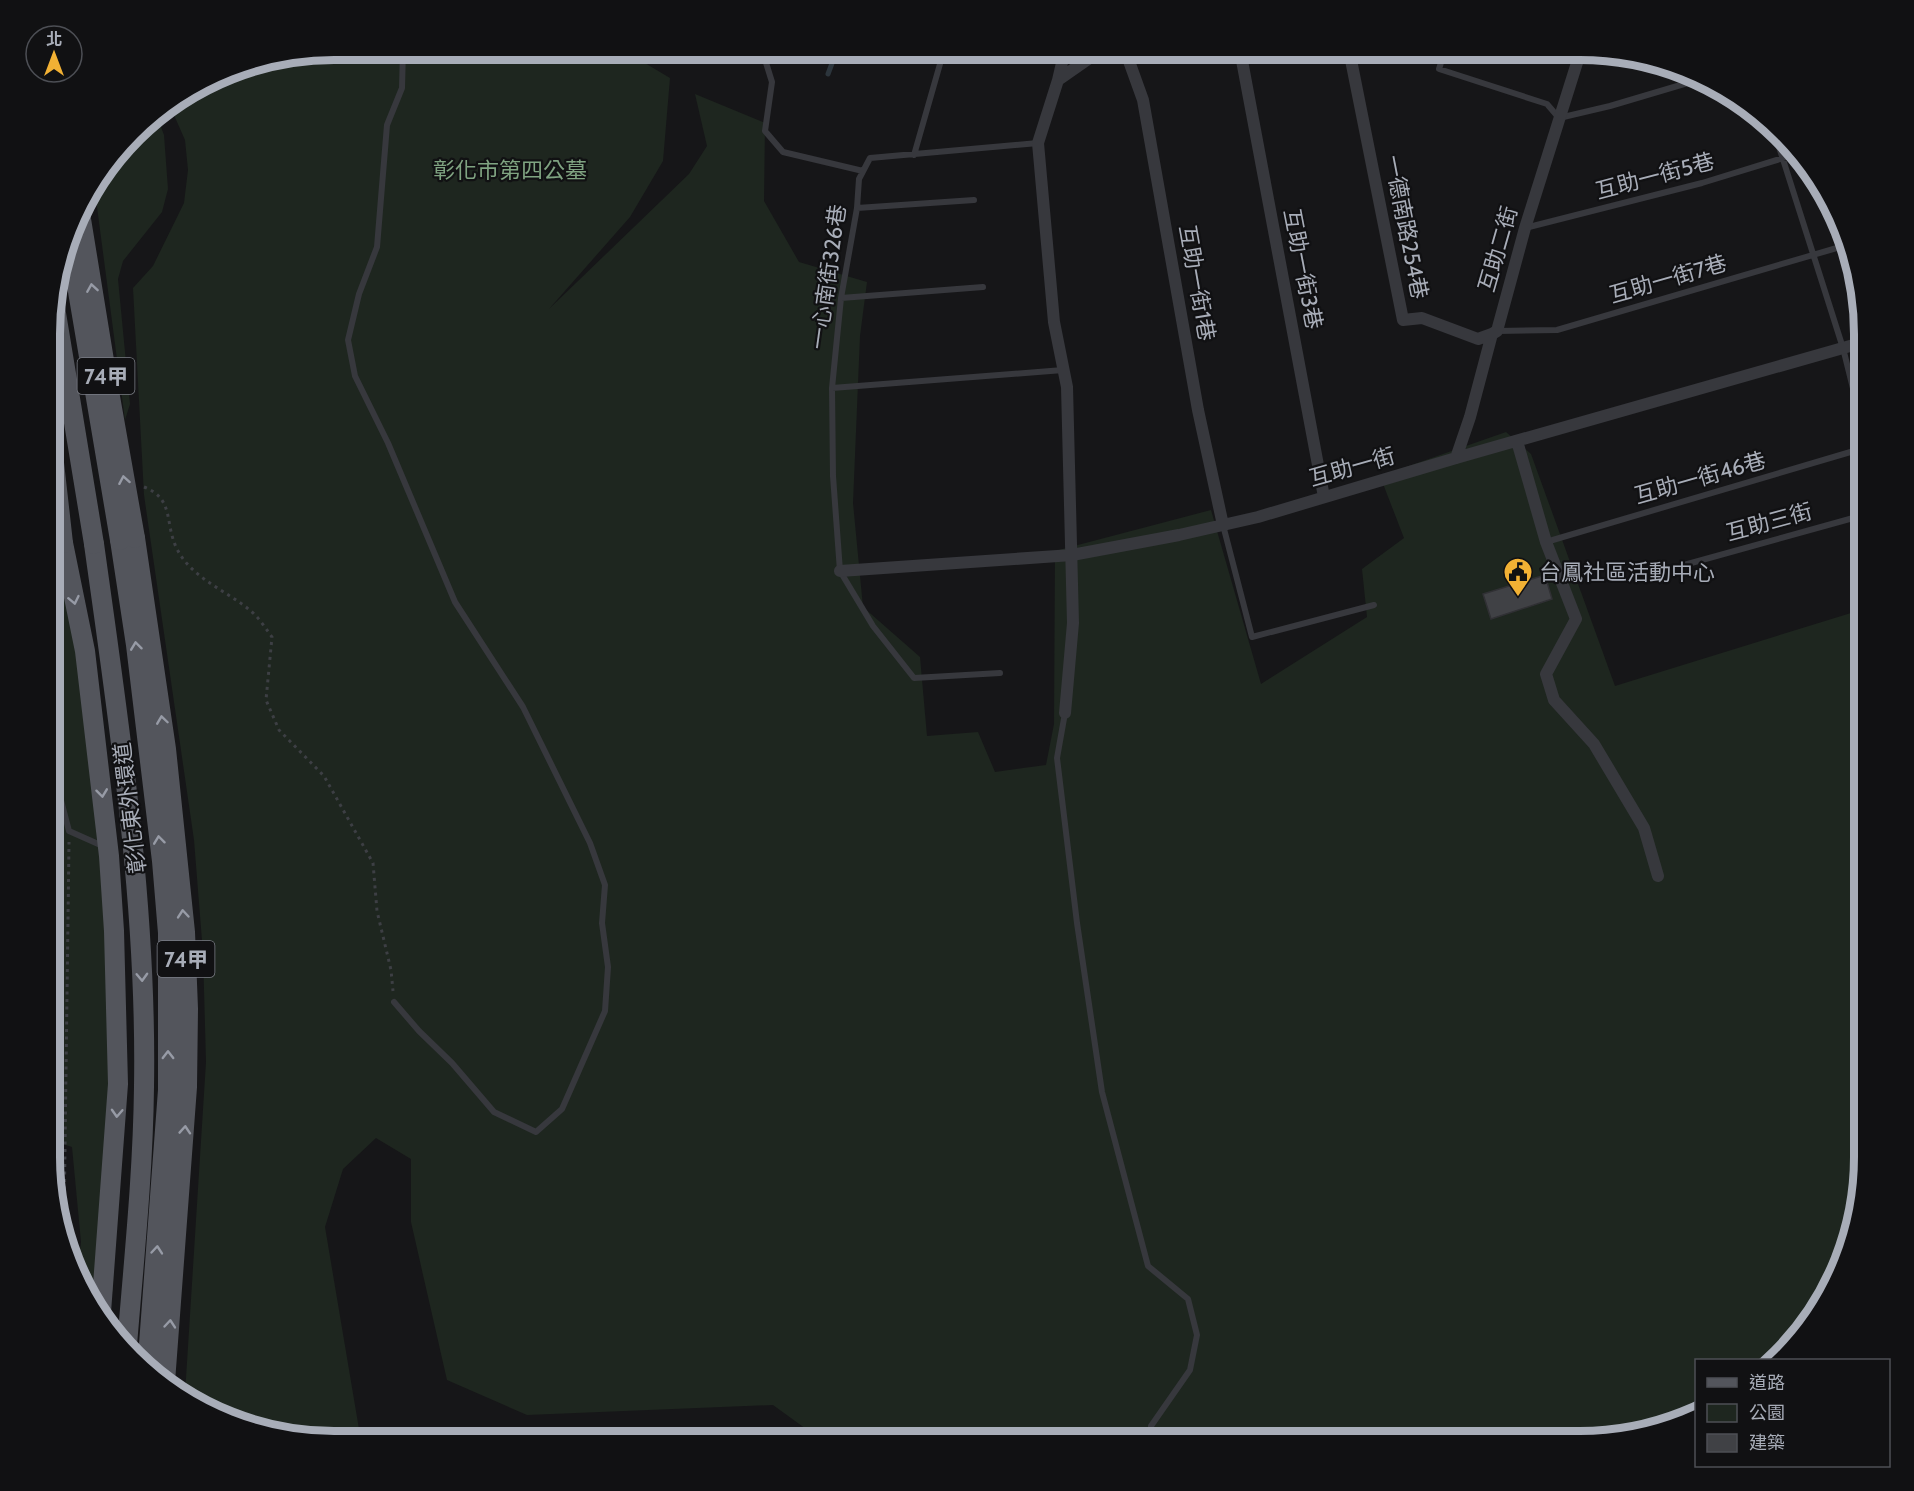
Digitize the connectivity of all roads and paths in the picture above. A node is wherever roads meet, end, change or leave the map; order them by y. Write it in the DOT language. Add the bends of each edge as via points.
graph roads {
  1 [pos="403,60"];
  2 [pos="765,60"];
  3 [pos="941,60"];
  4 [pos="1063,60"];
  5 [pos="1087,60"];
  6 [pos="1129,60"];
  7 [pos="1242,60"];
  8 [pos="1351,60"];
  9 [pos="1442,60"];
  10 [pos="1578,60"];
  11 [pos="1058,80"];
  12 [pos="1689,83"];
  13 [pos="1558,118"];
  14 [pos="1038,143"];
  15 [pos="1778,144"];
  16 [pos="914,155"];
  17 [pos="1789,157"];
  18 [pos="1782,159"];
  19 [pos="863,171"];
  20 [pos="974,200"];
  21 [pos="857,208"];
  22 [pos="82,226"];
  23 [pos="1525,228"];
  24 [pos="1839,247"];
  25 [pos="72,254"];
  26 [pos="1813,255"];
  27 [pos="983,287"];
  28 [pos="841,298"];
  29 [pos="1495,333"];
  30 [pos="60,338"];
  31 [pos="1854,345"];
  32 [pos="1843,348"];
  33 [pos="1064,370"];
  34 [pos="832,388"];
  35 [pos="1854,393"];
  36 [pos="1517,441"];
  37 [pos="1854,451"];
  38 [pos="1456,458"];
  39 [pos="135,484"];
  40 [pos="1324,496"];
  41 [pos="60,516"];
  42 [pos="1854,518"];
  43 [pos="1223,525"];
  44 [pos="127,539"];
  45 [pos="1546,542"];
  46 [pos="1072,555"];
  47 [pos="1684,564"];
  48 [pos="840,571"];
  49 [pos="1374,604"];
  50 [pos="1000,673"];
  51 [pos="1065,713"];
  52 [pos="60,796"];
  53 [pos="69,831"];
  54 [pos="108,848"];
  55 [pos="1658,876"];
  56 [pos="394,1002"];
  57 [pos="64,1206"];
  58 [pos="102,1302"];
  59 [pos="128,1338"];
  60 [pos="148,1358"];
  61 [pos="166,1373"];
  62 [pos="1151,1431"];
  1 -- 56 [label="lane" via="402,88 387,125 377,247 359,294 348,340 355,376 388,443 455,602 524,707 590,843 604,885 602,923 608,967 600,1022 561,1109 536,1132 494,1112"];
  2 -- 19 [label="lane" via="772,82 765,131 783,152"];
  3 -- 16 [label="lane"];
  4 -- 11 [label="street"];
  5 -- 11 [label="street"];
  6 -- 43 [label="street, 互助一街1巷" via="1143,100 1198,410"];
  7 -- 40 [label="street, 互助一街3巷"];
  8 -- 29 [label="street, 一德南路254巷" via="1403,320 1422,318 1478,339"];
  9 -- 13 [label="lane" via="1439,69 1547,104"];
  10 -- 13 [label="street, 互助二街"];
  11 -- 14 [label="street"];
  12 -- 13 [label="lane"];
  13 -- 23 [label="street, 互助二街"];
  14 -- 16 [label="lane"];
  14 -- 33 [label="street" via="1054,322"];
  15 -- 18 [label="lane"];
  16 -- 19 [label="lane" via="870,158"];
  17 -- 18 [label="lane, 互助一街5巷"];
  18 -- 23 [label="lane, 互助一街5巷"];
  18 -- 26 [label="lane"];
  19 -- 21 [label="lane, 一心南街326巷"];
  20 -- 21 [label="lane"];
  21 -- 28 [label="lane, 一心南街326巷"];
  44 -- 22 [label="main road, 74甲, one-way, bridge" via="109,392"];
  23 -- 29 [label="street, 互助二街"];
  24 -- 26 [label="lane, 互助一街7巷"];
  25 -- 44 [label="main road, 彰化東外環道 / 74甲, bridge"];
  26 -- 29 [label="lane, 互助一街7巷" via="1557,330"];
  26 -- 32 [label="lane"];
  27 -- 28 [label="lane"];
  28 -- 34 [label="lane, 一心南街326巷"];
  29 -- 38 [label="street, 互助二街"];
  30 -- 59 [label="main road, 彰化東外環道 / 74甲, one-way, bridge" via="94,544 135,863 144,1086"];
  31 -- 32 [label="street, 互助一街"];
  32 -- 35 [label="lane"];
  32 -- 36 [label="street, 互助一街"];
  33 -- 34 [label="lane"];
  33 -- 46 [label="street"];
  34 -- 48 [label="lane, 一心南街326巷"];
  36 -- 38 [label="street, 互助一街"];
  36 -- 45 [label="street"];
  37 -- 45 [label="lane, 互助一街46巷"];
  38 -- 40 [label="street, 互助一街"];
  39 -- 56 [label="path" via="158,493 165,504 177,550 196,573 253,612 272,638 266,700 279,730 324,776 373,863 377,911"];
  40 -- 43 [label="street, 互助一街"];
  41 -- 54 [label="main road, one-way, bridge" via="85,651"];
  42 -- 47 [label="lane, 互助三街"];
  43 -- 46 [label="street, 互助一街"];
  43 -- 49 [label="lane" via="1252,637"];
  60 -- 44 [label="main road, 彰化東外環道 / 74甲, one-way" via="168,1090 168,933"];
  61 -- 44 [label="main road, 74甲, one-way" via="186,1109 185,932 166,749"];
  45 -- 55 [label="street" via="1576,619 1546,674 1554,700 1594,744 1644,828"];
  46 -- 48 [label="street, 互助一街"];
  46 -- 51 [label="street" via="1073,623"];
  48 -- 50 [label="lane" via="873,626 914,678"];
  51 -- 62 [label="lane" via="1057,758 1102,1092 1148,1266 1188,1299 1197,1335 1190,1370"];
  52 -- 53 [label="lane"];
  53 -- 54 [label="lane"];
  53 -- 57 [label="path"];
  54 -- 58 [label="main road, one-way" via="118,1084"];
}
